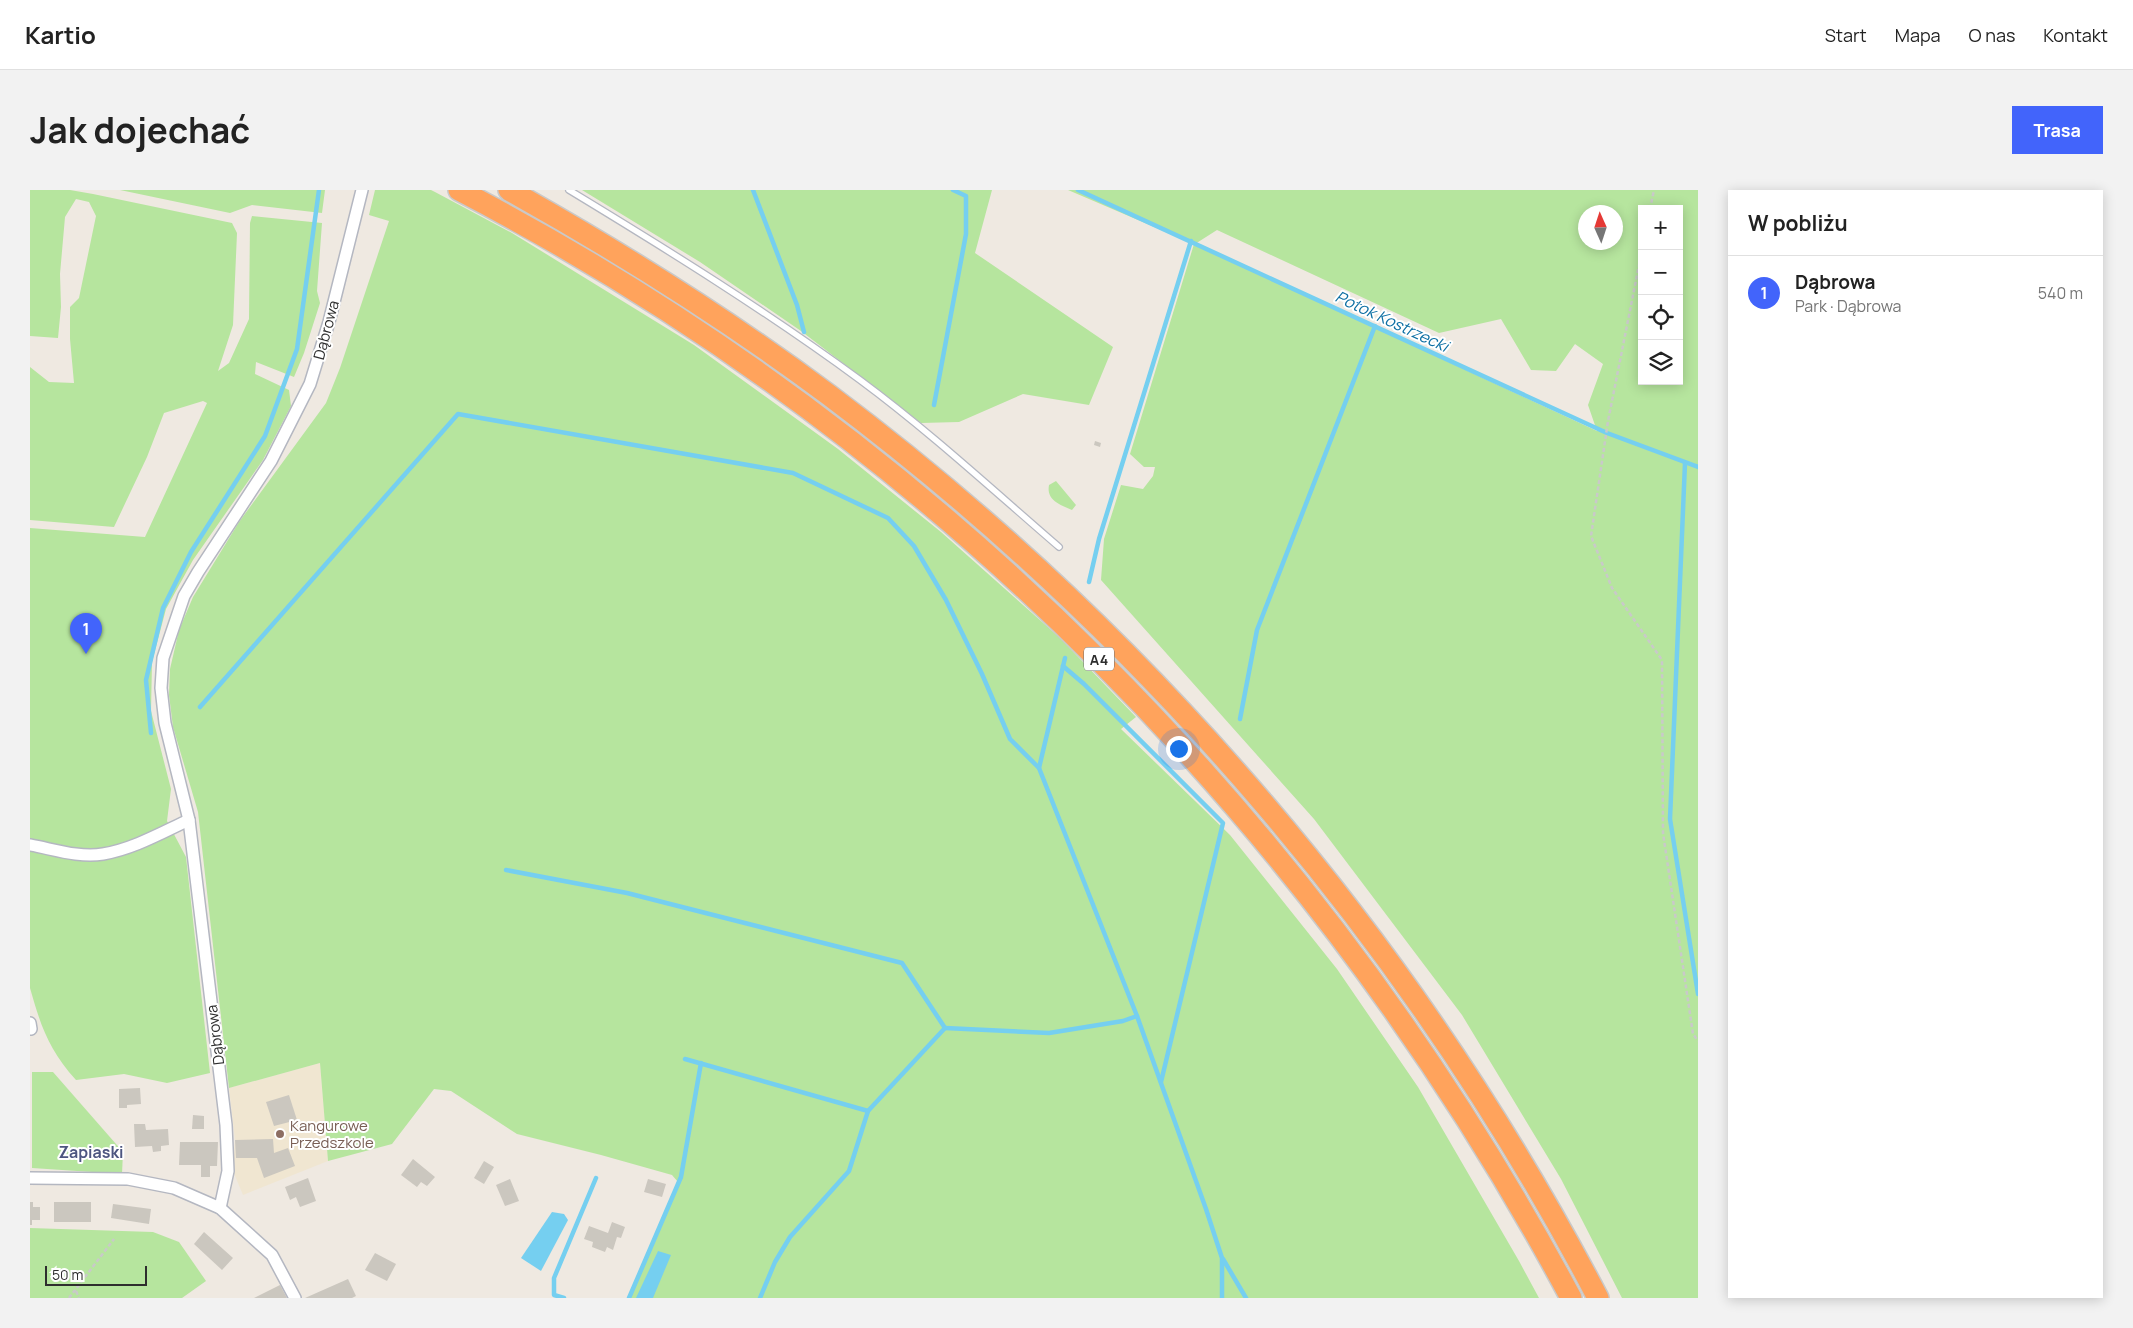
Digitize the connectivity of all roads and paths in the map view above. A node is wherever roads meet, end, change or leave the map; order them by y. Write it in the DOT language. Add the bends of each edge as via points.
graph roads {
  1 [pos="362,190"];
  2 [pos="459,190"];
  3 [pos="509,190"];
  4 [pos="569,190"];
  5 [pos="1654,190"];
  6 [pos="1651,205"];
  7 [pos="1638,270"];
  8 [pos="1059,547"];
  9 [pos="189,820"];
  10 [pos="30,845"];
  11 [pos="1698,1041"];
  12 [pos="30,1178"];
  13 [pos="220,1208"];
  14 [pos="114,1239"];
  15 [pos="76,1291"];
  16 [pos="69,1298"];
  17 [pos="80,1298"];
  18 [pos="296,1298"];
  19 [pos="1571,1298"];
  20 [pos="1598,1298"];
  1 -- 9 [label="street, Dąbrowa" via="310,384 271,461 184,596 163,658 161,688 165,723"];
  2 -- 19 [label="highway, A4" via="634,290 814,413 952,524 1108,668 1205,771 1348,946 1460,1108 1518,1202"];
  3 -- 20 [label="highway, A4" via="683,294 826,393 967,506 1123,650 1232,767 1362,926 1439,1033 1505,1135"];
  4 -- 8 [label="lane" via="687,261 861,380"];
  5 -- 6 [label="path"];
  7 -- 11 [label="path" via="1608,421 1591,536 1612,588 1662,660 1663,833 1694,1034"];
  9 -- 10 [label="street" via="131,847 102,855"];
  9 -- 13 [label="street, Dąbrowa" via="226,1125 228,1172"];
  12 -- 13 [label="street" via="128,1179 174,1188"];
  13 -- 18 [label="street" via="272,1255"];
  14 -- 15 [label="path"];
  15 -- 16 [label="path"];
  15 -- 17 [label="path"];
}
